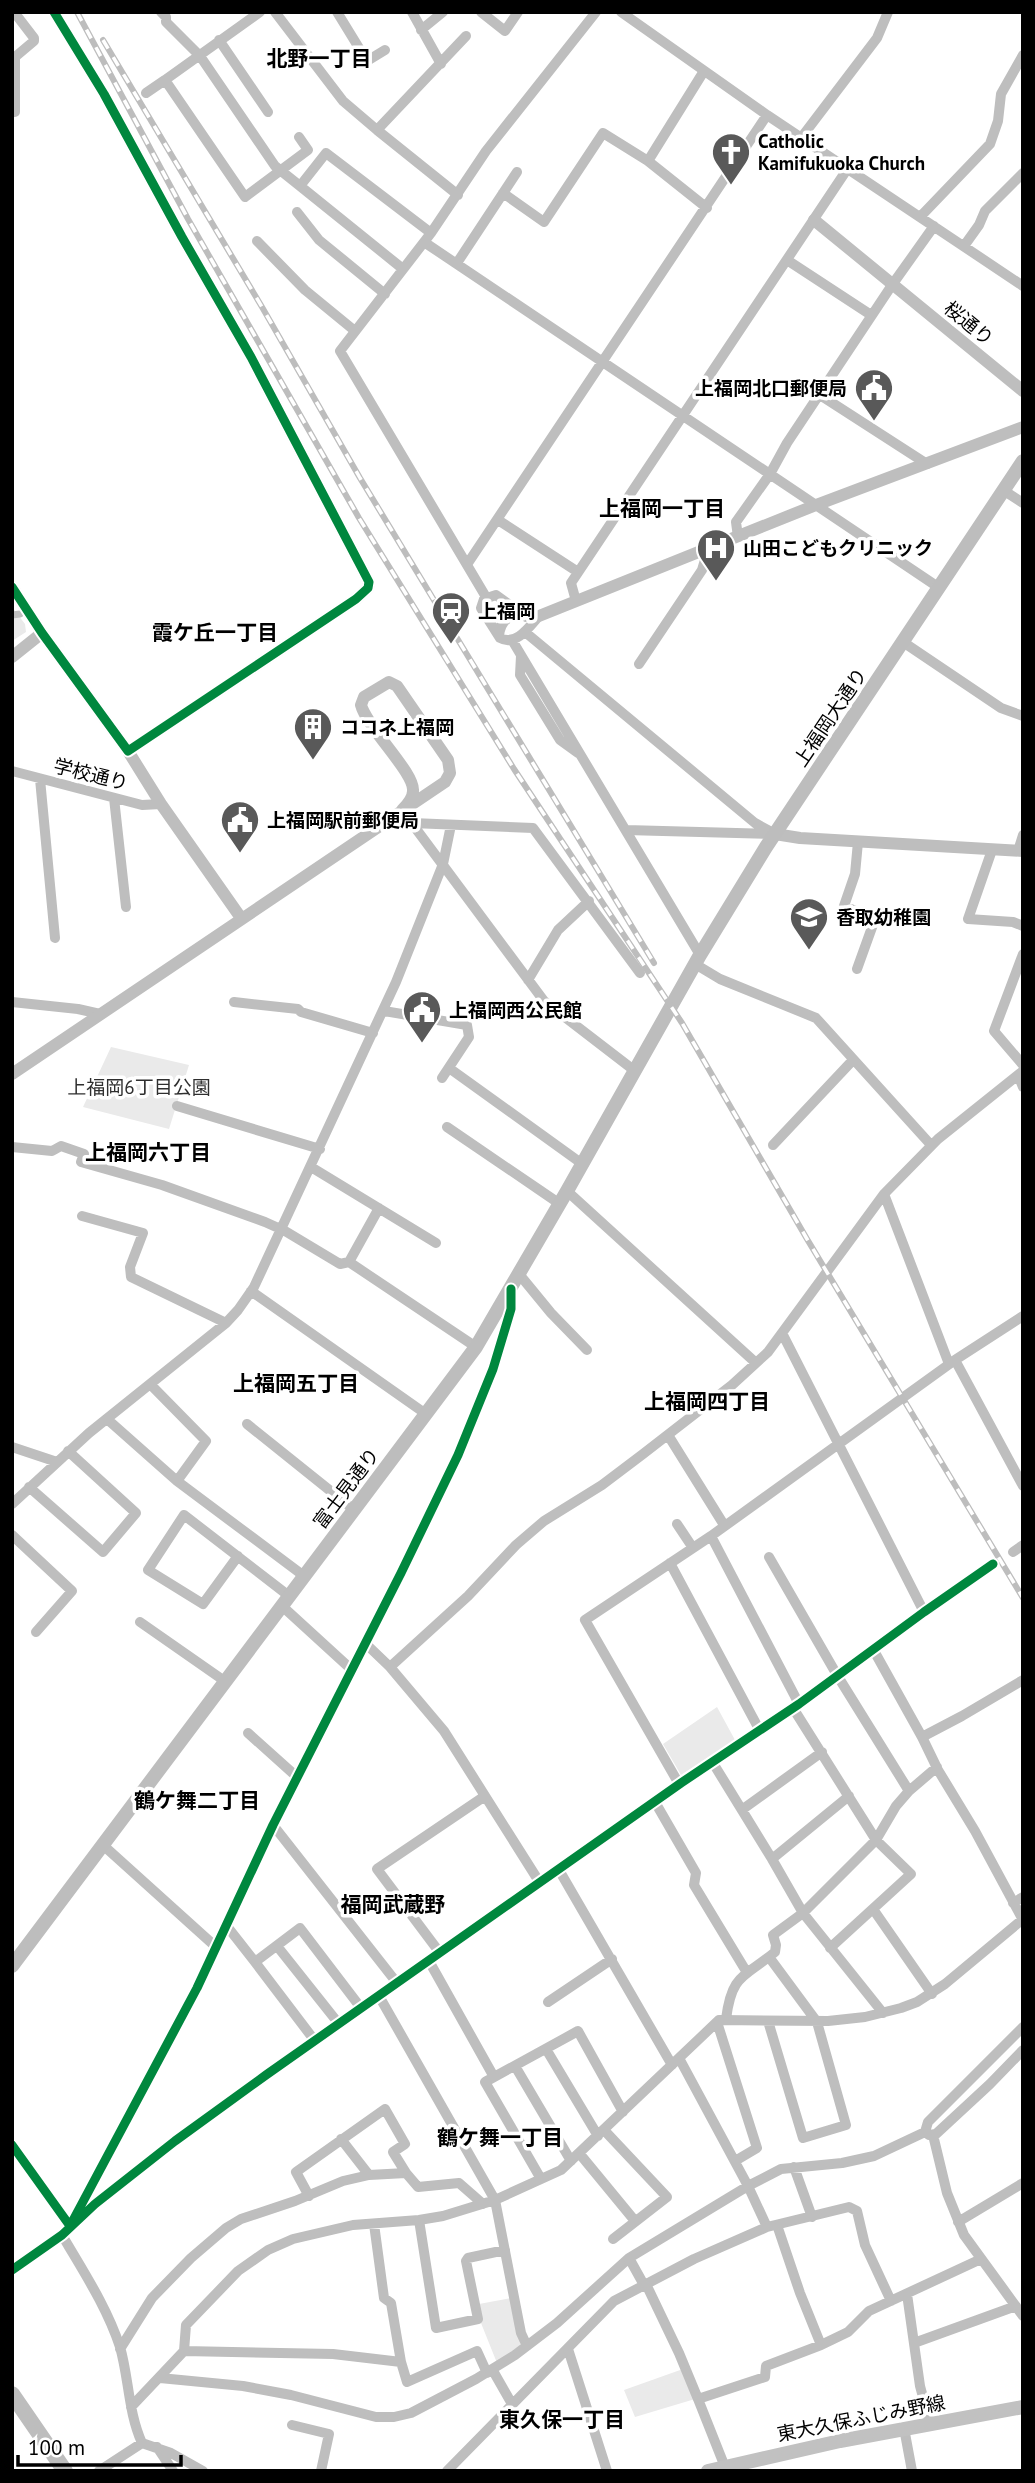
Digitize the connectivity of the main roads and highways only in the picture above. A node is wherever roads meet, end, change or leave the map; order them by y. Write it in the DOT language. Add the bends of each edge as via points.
graph roads {
  1 [pos="1023,461"];
  2 [pos="673,1002"];
  3 [pos="13,1965"];
  4 [pos="12,2394"];
  5 [pos="1023,2407"];
  6 [pos="65,2471"];
  7 [pos="708,2471"];
  1 -- 2 [label="main road, 上福岡大通り" via="775,834"];
  2 -- 3 [label="main road, 富士見通り" via="476,1346"];
  4 -- 6 [label="highway"];
  5 -- 7 [label="main road, 東大久保ふじみ野線"];
}
